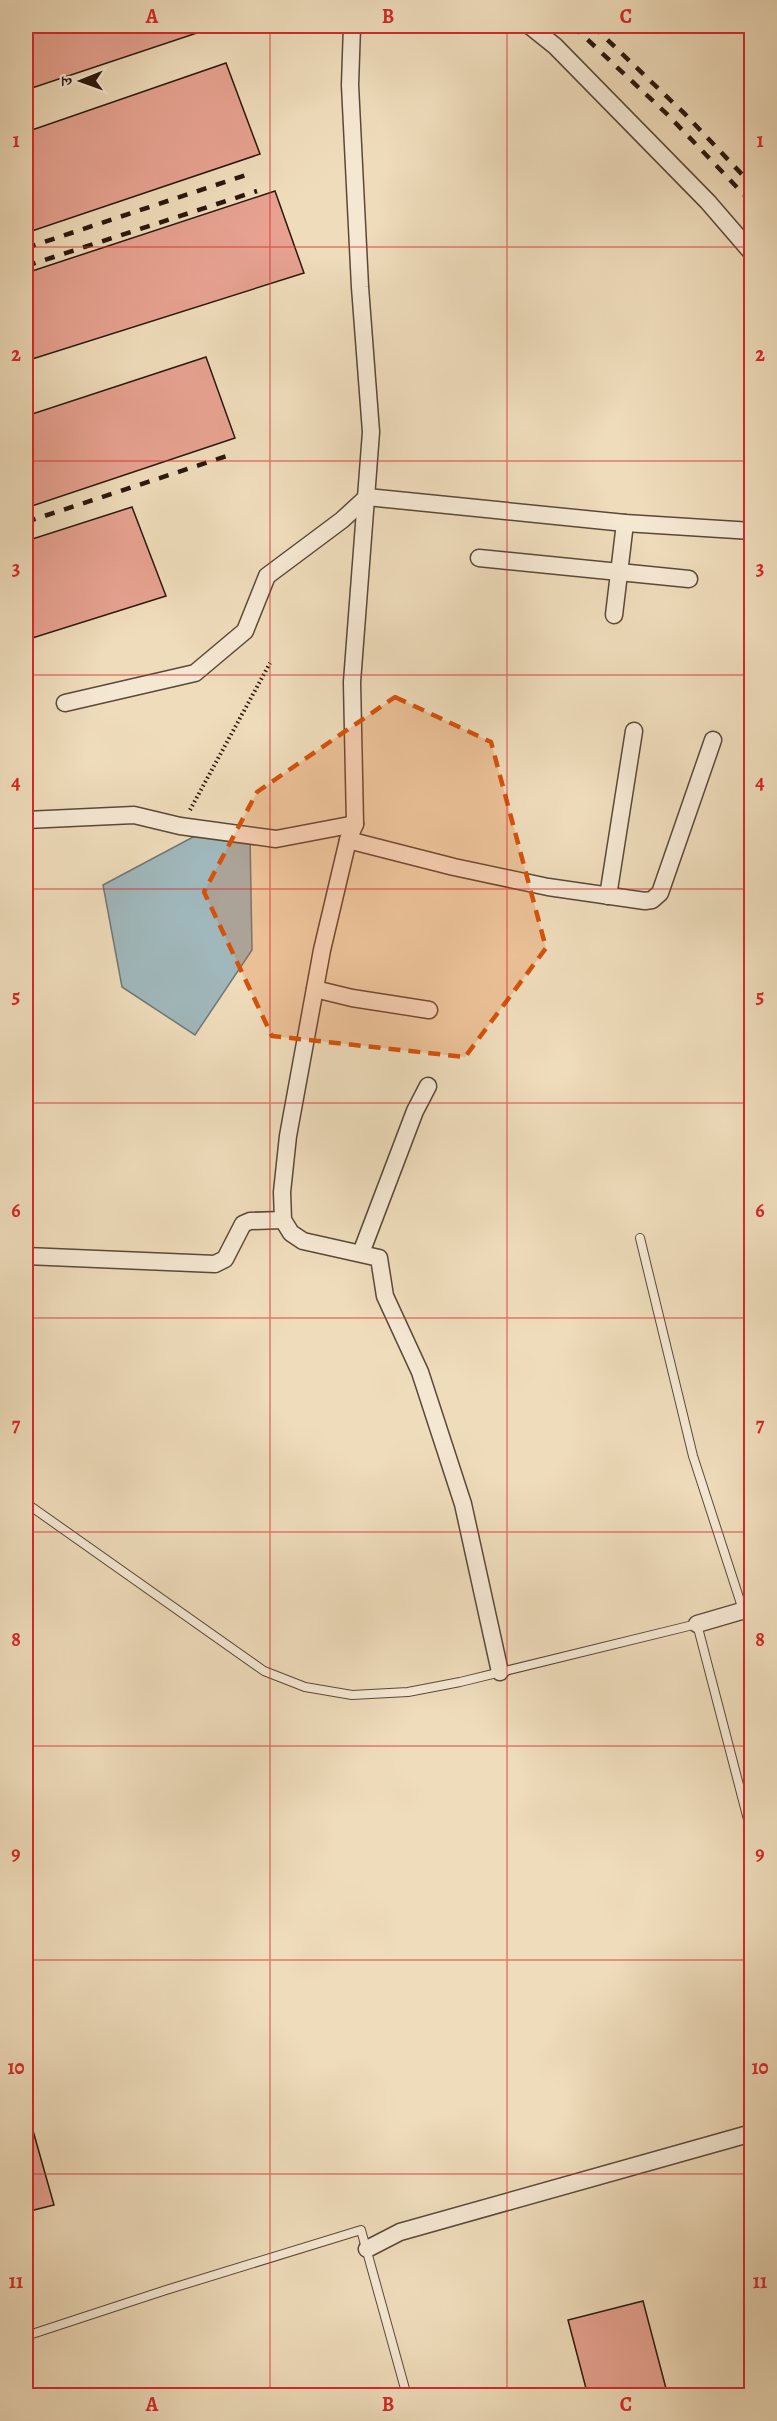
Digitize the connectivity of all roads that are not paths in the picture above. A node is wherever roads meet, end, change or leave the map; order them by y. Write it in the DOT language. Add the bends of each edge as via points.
graph roads {
  1 [pos="352,26"];
  2 [pos="530,26"];
  3 [pos="752,254"];
  4 [pos="367,497"];
  5 [pos="625,523"];
  6 [pos="752,531"];
  7 [pos="479,558"];
  8 [pos="620,572"];
  9 [pos="689,579"];
  10 [pos="614,615"];
  11 [pos="65,703"];
  12 [pos="634,731"];
  13 [pos="713,740"];
  14 [pos="26,820"];
  15 [pos="355,824"];
  16 [pos="348,840"];
  17 [pos="608,896"];
  18 [pos="315,989"];
  19 [pos="429,1010"];
  20 [pos="428,1086"];
  21 [pos="283,1220"];
  22 [pos="640,1238"];
  23 [pos="361,1252"];
  24 [pos="26,1256"];
  25 [pos="26,1503"];
  26 [pos="747,1609"];
  27 [pos="697,1624"];
  28 [pos="500,1672"];
  29 [pos="752,1836"];
  30 [pos="752,2133"];
  31 [pos="367,2249"];
  32 [pos="26,2336"];
  33 [pos="407,2396"];
  1 -- 4 [label="street" via="350,96 371,432"];
  2 -- 3 [label="street" via="555,46 708,202"];
  4 -- 5 [label="street"];
  4 -- 11 [label="street" via="267,576 245,631 195,673"];
  4 -- 15 [label="street" via="352,682"];
  5 -- 6 [label="street"];
  5 -- 8 [label="street"];
  7 -- 8 [label="street"];
  8 -- 9 [label="street"];
  8 -- 10 [label="street"];
  12 -- 17 [label="street"];
  13 -- 17 [label="street" via="660,893 645,902"];
  14 -- 15 [label="street" via="134,815 276,840"];
  15 -- 16 [label="street"];
  16 -- 17 [label="street" via="454,867"];
  16 -- 18 [label="street"];
  18 -- 19 [label="street"];
  18 -- 21 [label="street" via="288,1136"];
  20 -- 23 [label="street"];
  21 -- 23 [label="street" via="291,1233 303,1241"];
  21 -- 24 [label="street" via="243,1224 225,1259 215,1264"];
  22 -- 26 [label="lane" via="693,1456"];
  23 -- 28 [label="street" via="379,1258 385,1296 420,1372 463,1504"];
  25 -- 28 [label="lane" via="264,1671 305,1687 352,1695 408,1692"];
  26 -- 27 [label="street"];
  27 -- 28 [label="lane"];
  27 -- 29 [label="lane"];
  30 -- 31 [label="street" via="400,2232"];
  31 -- 32 [label="lane" via="361,2230"];
  31 -- 33 [label="lane"];
}
